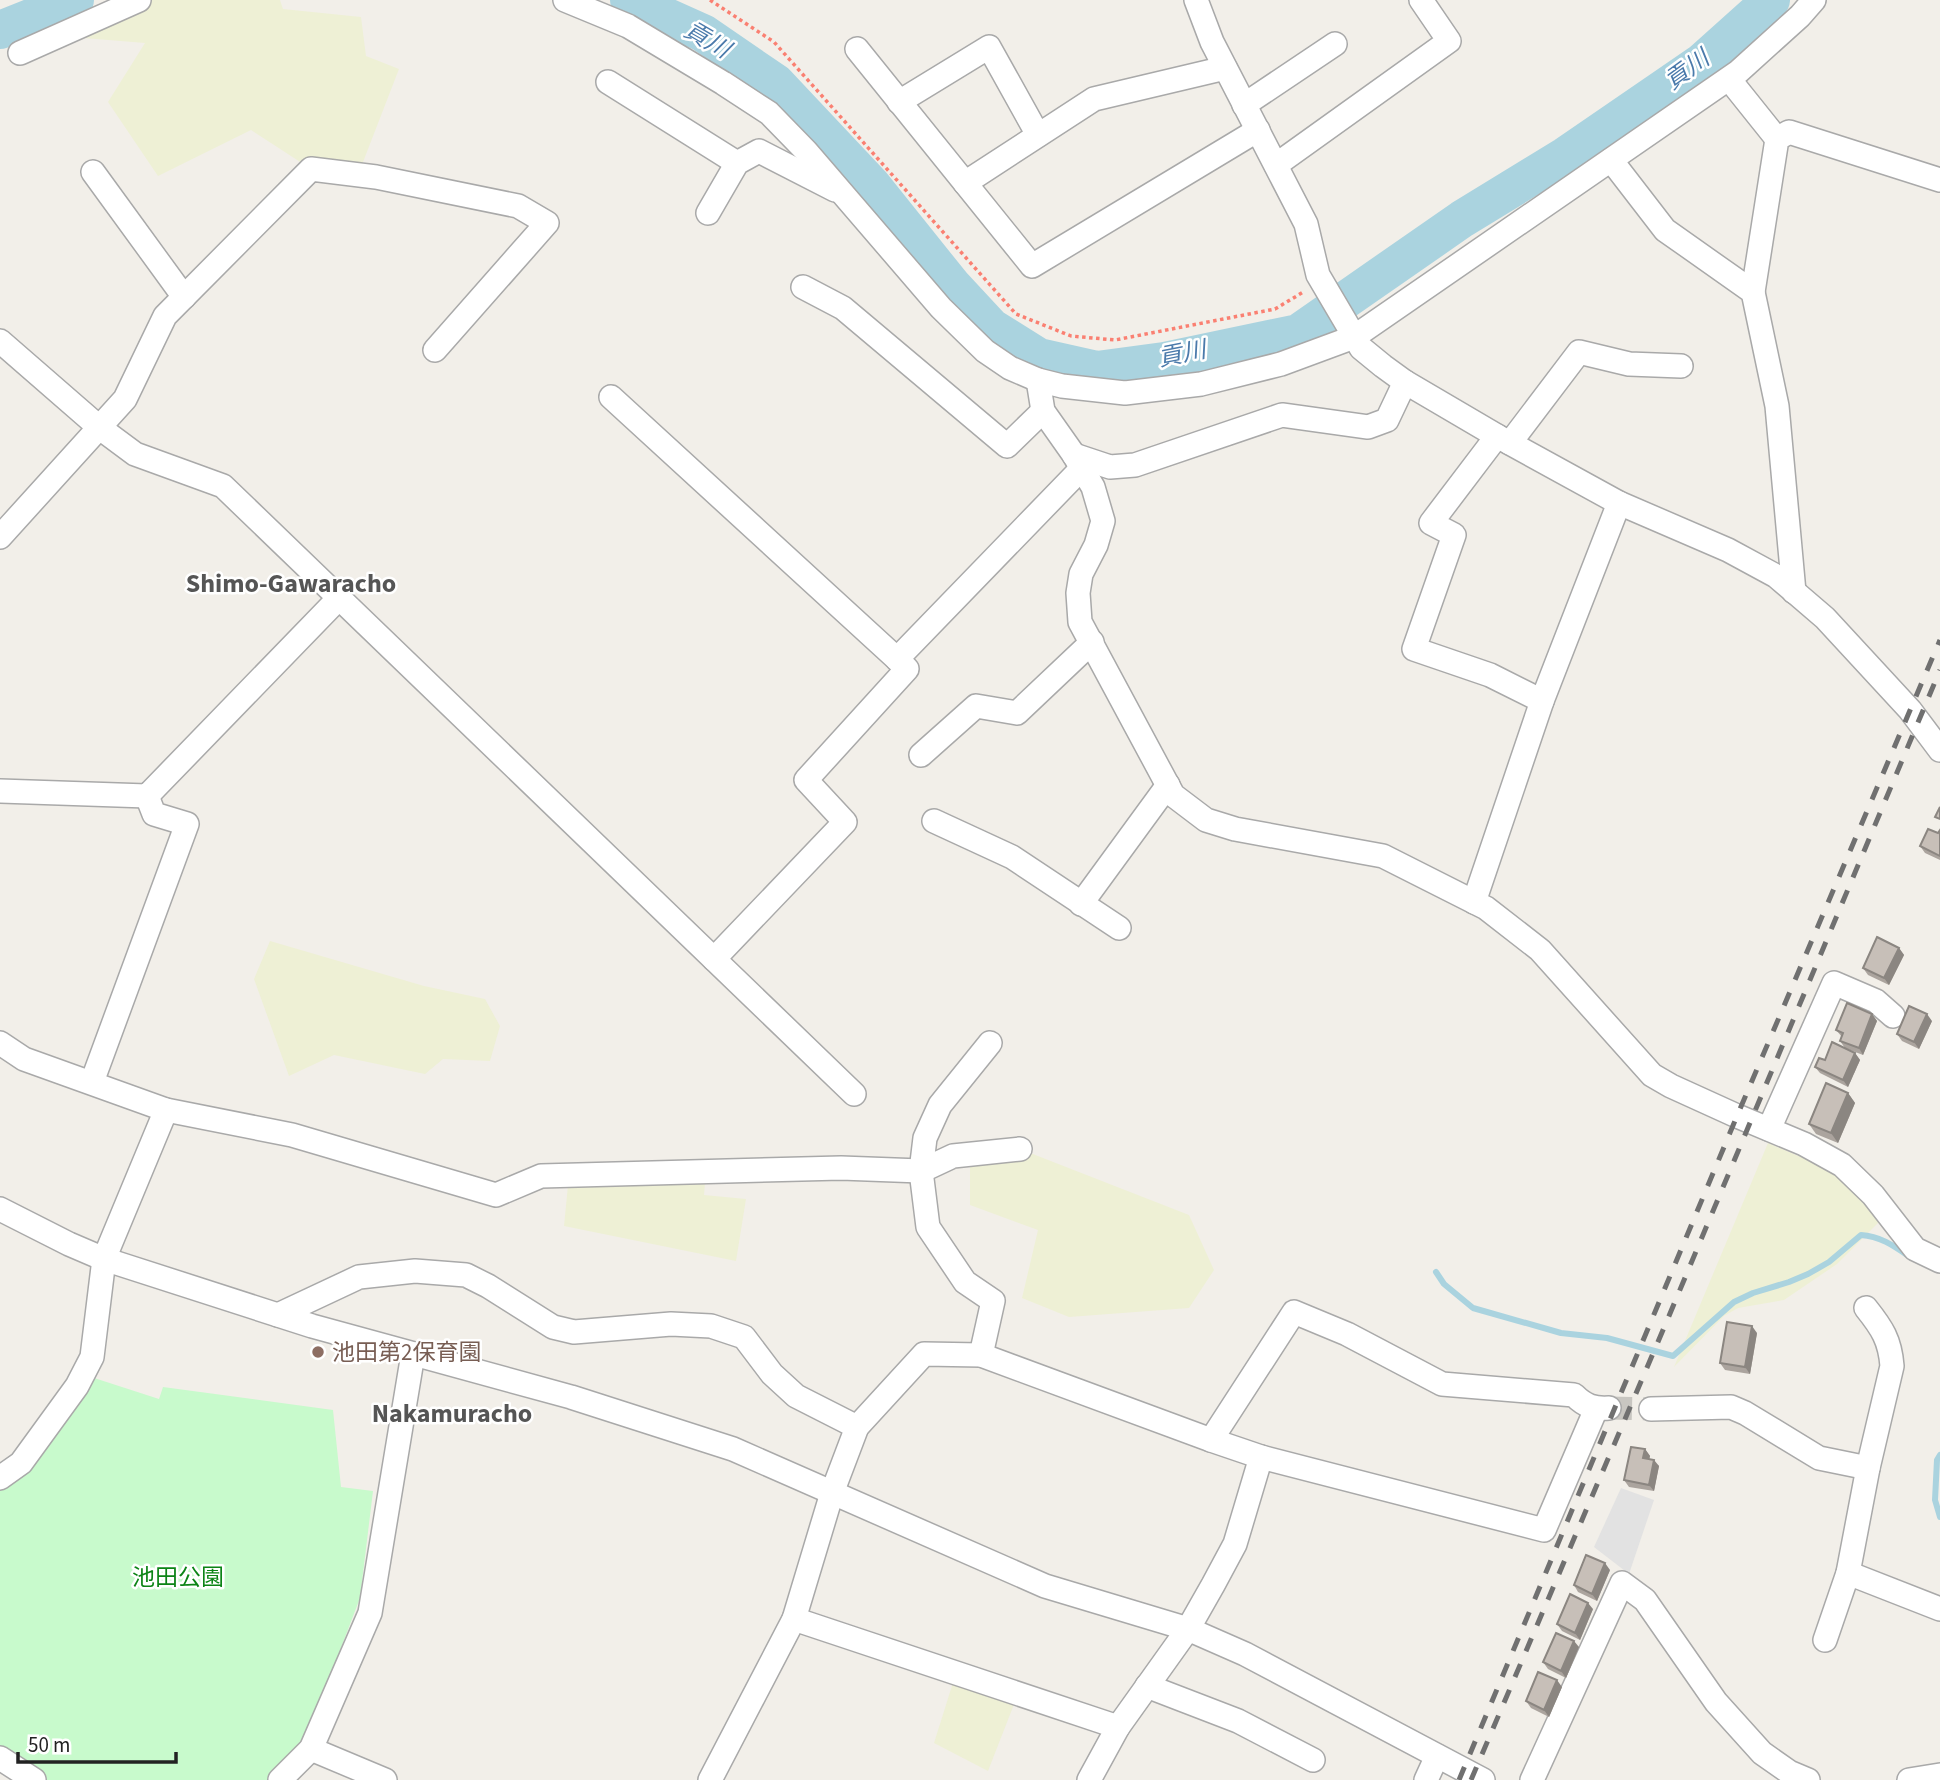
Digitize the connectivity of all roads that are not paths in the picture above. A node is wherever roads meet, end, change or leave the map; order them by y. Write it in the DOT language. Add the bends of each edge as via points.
graph roads {
  1 [pos="139,0"];
  2 [pos="565,0"];
  3 [pos="1196,0"];
  4 [pos="1421,0"];
  5 [pos="1814,0"];
  6 [pos="1335,44"];
  7 [pos="857,49"];
  8 [pos="20,53"];
  9 [pos="1225,68"];
  10 [pos="1729,79"];
  11 [pos="608,82"];
  12 [pos="899,102"];
  13 [pos="1244,105"];
  14 [pos="1258,130"];
  15 [pos="1038,135"];
  16 [pos="1777,139"];
  17 [pos="1611,160"];
  18 [pos="737,163"];
  19 [pos="1276,165"];
  20 [pos="93,172"];
  21 [pos="1940,180"];
  22 [pos="965,183"];
  23 [pos="844,195"];
  24 [pos="708,214"];
  25 [pos="803,287"];
  26 [pos="1753,292"];
  27 [pos="184,297"];
  28 [pos="1351,332"];
  29 [pos="0,341"];
  30 [pos="435,350"];
  31 [pos="1681,366"];
  32 [pos="1038,380"];
  33 [pos="1405,382"];
  34 [pos="611,397"];
  35 [pos="1043,411"];
  36 [pos="100,428"];
  37 [pos="1504,440"];
  38 [pos="1078,462"];
  39 [pos="1619,503"];
  40 [pos="0,537"];
  41 [pos="1794,592"];
  42 [pos="339,597"];
  43 [pos="1092,642"];
  44 [pos="897,659"];
  45 [pos="1542,701"];
  46 [pos="1940,750"];
  47 [pos="921,755"];
  48 [pos="1168,785"];
  49 [pos="0,791"];
  50 [pos="147,796"];
  51 [pos="934,821"];
  52 [pos="1474,902"];
  53 [pos="1082,904"];
  54 [pos="1118,928"];
  55 [pos="714,960"];
  56 [pos="1892,1016"];
  57 [pos="0,1043"];
  58 [pos="990,1043"];
  59 [pos="92,1083"];
  60 [pos="854,1094"];
  61 [pos="166,1110"];
  62 [pos="1769,1129"];
  63 [pos="1020,1149"];
  64 [pos="921,1171"];
  65 [pos="0,1209"];
  66 [pos="104,1259"];
  67 [pos="1940,1261"];
  68 [pos="1866,1308"];
  69 [pos="278,1315"];
  70 [pos="413,1354"];
  71 [pos="981,1355"];
  72 [pos="1651,1409"];
  73 [pos="857,1427"];
  74 [pos="1211,1440"];
  75 [pos="1261,1457"];
  76 [pos="1868,1468"];
  77 [pos="0,1478"];
  78 [pos="832,1493"];
  79 [pos="1848,1573"];
  80 [pos="1940,1609"];
  81 [pos="794,1619"];
  82 [pos="1188,1629"];
  83 [pos="1825,1640"];
  84 [pos="1147,1686"];
  85 [pos="1118,1727"];
  86 [pos="311,1749"];
  87 [pos="1437,1756"];
  88 [pos="0,1758"];
  89 [pos="1313,1760"];
  90 [pos="1940,1775"];
  91 [pos="34,1780"];
  92 [pos="280,1780"];
  93 [pos="385,1780"];
  94 [pos="710,1780"];
  95 [pos="1089,1780"];
  96 [pos="1426,1780"];
  97 [pos="1483,1780"];
  98 [pos="1532,1780"];
  99 [pos="1808,1780"];
  100 [pos="1909,1780"];
  1 -- 8 [label="street"];
  2 -- 23 [label="street" via="628,26 769,113"];
  3 -- 9 [label="street"];
  4 -- 19 [label="street" via="1449,41"];
  5 -- 10 [label="street"];
  6 -- 13 [label="street"];
  7 -- 12 [label="street"];
  9 -- 13 [label="street"];
  9 -- 15 [label="street" via="1094,99"];
  10 -- 16 [label="street"];
  10 -- 17 [label="street"];
  11 -- 18 [label="street"];
  12 -- 15 [label="street" via="989,47"];
  12 -- 22 [label="street"];
  13 -- 14 [label="street"];
  14 -- 19 [label="street"];
  14 -- 22 [label="street" via="1032,266"];
  15 -- 22 [label="street"];
  16 -- 21 [label="street" via="1789,132"];
  16 -- 26 [label="street"];
  17 -- 26 [label="street" via="1665,230"];
  17 -- 28 [label="street"];
  18 -- 23 [label="street" via="759,151"];
  18 -- 24 [label="street"];
  19 -- 28 [label="street" via="1306,224 1318,275"];
  20 -- 27 [label="street"];
  23 -- 32 [label="street" via="941,308 985,351 1010,369"];
  25 -- 35 [label="street" via="843,308 1007,446"];
  26 -- 41 [label="street" via="1777,406"];
  27 -- 30 [label="street" via="311,169 376,177 518,206 547,223"];
  27 -- 36 [label="street" via="165,316 125,399"];
  28 -- 32 [label="street" via="1281,364 1201,384 1125,393"];
  28 -- 33 [label="street" via="1361,348"];
  29 -- 36 [label="street"];
  31 -- 37 [label="street" via="1629,364 1579,352"];
  32 -- 35 [label="street"];
  33 -- 37 [label="street"];
  33 -- 38 [label="street" via="1387,420 1368,427 1282,415 1135,465"];
  34 -- 44 [label="street"];
  35 -- 38 [label="street"];
  36 -- 40 [label="street"];
  36 -- 42 [label="street" via="135,454 223,486"];
  37 -- 39 [label="street"];
  37 -- 45 [label="street" via="1431,523 1454,535 1414,649 1490,675"];
  38 -- 43 [label="street" via="1093,487 1103,522 1081,573 1078,593 1080,622"];
  38 -- 44 [label="street"];
  39 -- 41 [label="street" via="1728,550 1776,576"];
  39 -- 45 [label="street"];
  41 -- 46 [label="street" via="1825,618 1910,710"];
  42 -- 50 [label="street"];
  42 -- 55 [label="street"];
  43 -- 47 [label="street" via="1017,712 976,706"];
  43 -- 48 [label="street"];
  44 -- 55 [label="street" via="907,669 806,780 845,822"];
  45 -- 52 [label="street"];
  48 -- 52 [label="street" via="1173,795 1206,820 1382,856"];
  48 -- 53 [label="street"];
  49 -- 50 [label="street"];
  50 -- 59 [label="street" via="154,814 187,824"];
  51 -- 53 [label="street" via="1012,857"];
  52 -- 62 [label="street" via="1540,950 1652,1075"];
  53 -- 54 [label="street"];
  55 -- 60 [label="street"];
  56 -- 62 [label="street" via="1876,1002 1834,984"];
  57 -- 59 [label="street" via="24,1059"];
  58 -- 64 [label="street" via="940,1105 925,1138"];
  59 -- 61 [label="street"];
  61 -- 64 [label="street" via="292,1135 496,1195 541,1176 841,1168"];
  61 -- 66 [label="street"];
  62 -- 67 [label="street" via="1842,1165 1873,1195 1915,1249"];
  63 -- 64 [label="street" via="953,1156"];
  64 -- 71 [label="street" via="928,1227 965,1282 993,1301"];
  65 -- 66 [label="street"];
  66 -- 69 [label="street"];
  66 -- 77 [label="street" via="92,1357 77,1386 21,1463"];
  68 -- 76 [label="street" via="1883,1328 1892,1366"];
  69 -- 70 [label="street"];
  69 -- 73 [label="street" via="359,1277 415,1271 466,1275 553,1327 574,1332 671,1324 711,1326 744,1337 796,1396"];
  70 -- 78 [label="street" via="571,1397 733,1449"];
  70 -- 86 [label="street" via="370,1613"];
  71 -- 73 [label="street" via="924,1354"];
  71 -- 74 [label="street"];
  72 -- 76 [label="street" via="1731,1406 1819,1458"];
  73 -- 78 [label="street"];
  74 -- 75 [label="street"];
  74 -- 75 [label="street" via="1294,1312 1442,1384 1574,1395 1584,1404 1603,1408 1544,1530"];
  75 -- 82 [label="street" via="1234,1544"];
  76 -- 79 [label="street"];
  78 -- 81 [label="street"];
  78 -- 82 [label="street" via="1045,1586"];
  79 -- 80 [label="street"];
  79 -- 83 [label="street"];
  81 -- 85 [label="street"];
  81 -- 94 [label="street"];
  82 -- 84 [label="street"];
  82 -- 87 [label="street" via="1245,1654"];
  84 -- 85 [label="street"];
  84 -- 89 [label="street" via="1238,1721"];
  85 -- 95 [label="street"];
  86 -- 92 [label="street"];
  86 -- 93 [label="street"];
  87 -- 96 [label="street"];
  87 -- 97 [label="street"];
  88 -- 91 [label="street"];
  90 -- 100 [label="street"];
  98 -- 99 [label="street" via="1622,1583 1645,1600 1716,1702 1762,1754"];
}
